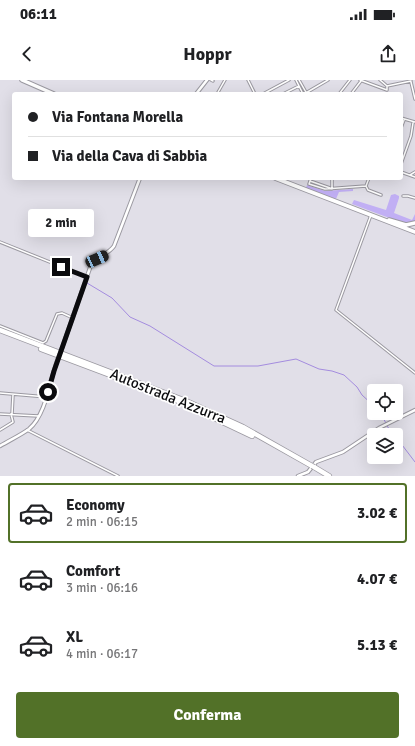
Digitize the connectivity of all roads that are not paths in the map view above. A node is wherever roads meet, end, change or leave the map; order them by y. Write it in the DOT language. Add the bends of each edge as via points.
graph roads {
  1 [pos="22,80"];
  2 [pos="207,80"];
  3 [pos="225,80"];
  4 [pos="248,80"];
  5 [pos="289,80"];
  6 [pos="296,80"];
  7 [pos="300,80"];
  8 [pos="328,80"];
  9 [pos="350,80"];
  10 [pos="360,80"];
  11 [pos="380,80"];
  12 [pos="411,80"];
  13 [pos="299,86"];
  14 [pos="388,86"];
  15 [pos="387,90"];
  16 [pos="49,92"];
  17 [pos="198,92"];
  18 [pos="218,92"];
  19 [pos="254,92"];
  20 [pos="267,92"];
  21 [pos="287,92"];
  22 [pos="304,92"];
  23 [pos="304,92"];
  24 [pos="308,92"];
  25 [pos="341,92"];
  26 [pos="352,92"];
  27 [pos="415,99"];
  28 [pos="404,120"];
  29 [pos="414,123"];
  30 [pos="403,158"];
  31 [pos="415,172"];
  32 [pos="403,173"];
  33 [pos="408,175"];
  34 [pos="415,177"];
  35 [pos="139,180"];
  36 [pos="280,180"];
  37 [pos="332,180"];
  38 [pos="368,180"];
  39 [pos="310,181"];
  40 [pos="366,186"];
  41 [pos="332,189"];
  42 [pos="381,195"];
  43 [pos="403,196"];
  44 [pos="415,198"];
  45 [pos="343,204"];
  46 [pos="371,215"];
  47 [pos="388,220"];
  48 [pos="415,224"];
  49 [pos="415,230"];
  50 [pos="0,242"];
  51 [pos="87,277"];
  52 [pos="73,318"];
  53 [pos="0,326"];
  54 [pos="0,330"];
  55 [pos="0,334"];
  56 [pos="415,372"];
  57 [pos="0,393"];
  58 [pos="13,395"];
  59 [pos="47,397"];
  60 [pos="415,410"];
  61 [pos="1,414"];
  62 [pos="12,414"];
  63 [pos="38,416"];
  64 [pos="0,417"];
  65 [pos="0,430"];
  66 [pos="27,430"];
  67 [pos="0,446"];
  68 [pos="312,467"];
  69 [pos="118,476"];
  70 [pos="298,476"];
  71 [pos="324,476"];
  72 [pos="329,476"];
  1 -- 16 [label="main road"];
  2 -- 17 [label="street"];
  3 -- 18 [label="street"];
  4 -- 19 [label="street"];
  5 -- 20 [label="street"];
  6 -- 13 [label="street"];
  7 -- 23 [label="street"];
  8 -- 24 [label="street"];
  9 -- 25 [label="street"];
  10 -- 15 [label="street"];
  10 -- 26 [label="street"];
  11 -- 14 [label="street"];
  12 -- 14 [label="street"];
  12 -- 27 [label="street"];
  13 -- 21 [label="street"];
  13 -- 22 [label="street"];
  14 -- 15 [label="street"];
  28 -- 29 [label="street"];
  29 -- 30 [label="street"];
  31 -- 33 [label="street"];
  32 -- 33 [label="street"];
  33 -- 34 [label="street"];
  35 -- 51 [label="street" via="115,246 94,260"];
  36 -- 45 [label="main road"];
  37 -- 41 [label="street"];
  38 -- 40 [label="street"];
  39 -- 41 [label="street"];
  39 -- 41 [label="street" via="309,184"];
  40 -- 41 [label="street"];
  40 -- 42 [label="street" via="369,191"];
  43 -- 44 [label="street"];
  45 -- 46 [label="main road"];
  45 -- 47 [label="main road"];
  46 -- 49 [label="main road"];
  46 -- 56 [label="street" via="336,310"];
  47 -- 48 [label="main road" via="405,225"];
  47 -- 49 [label="main road"];
  48 -- 49 [label="main road"];
  50 -- 51 [label="street"];
  51 -- 52 [label="street"];
  52 -- 53 [label="street" via="62,313 57,314 46,341 43,342"];
  52 -- 59 [label="street, bridge"];
  54 -- 68 [label="highway, Autostrada Azzurra" via="186,401 246,429"];
  55 -- 68 [label="highway, Autostrada Azzurra" via="180,402"];
  57 -- 58 [label="street"];
  58 -- 59 [label="street"];
  58 -- 62 [label="street"];
  59 -- 63 [label="street"];
  60 -- 70 [label="street" via="386,424 343,452 316,462 308,472"];
  61 -- 62 [label="street"];
  61 -- 64 [label="street"];
  62 -- 63 [label="street"];
  62 -- 65 [label="street" via="13,423"];
  63 -- 66 [label="street"];
  66 -- 67 [label="street"];
  66 -- 69 [label="street"];
  68 -- 71 [label="highway, Autostrada Azzurra"];
  68 -- 72 [label="highway, Autostrada Azzurra"];
}
